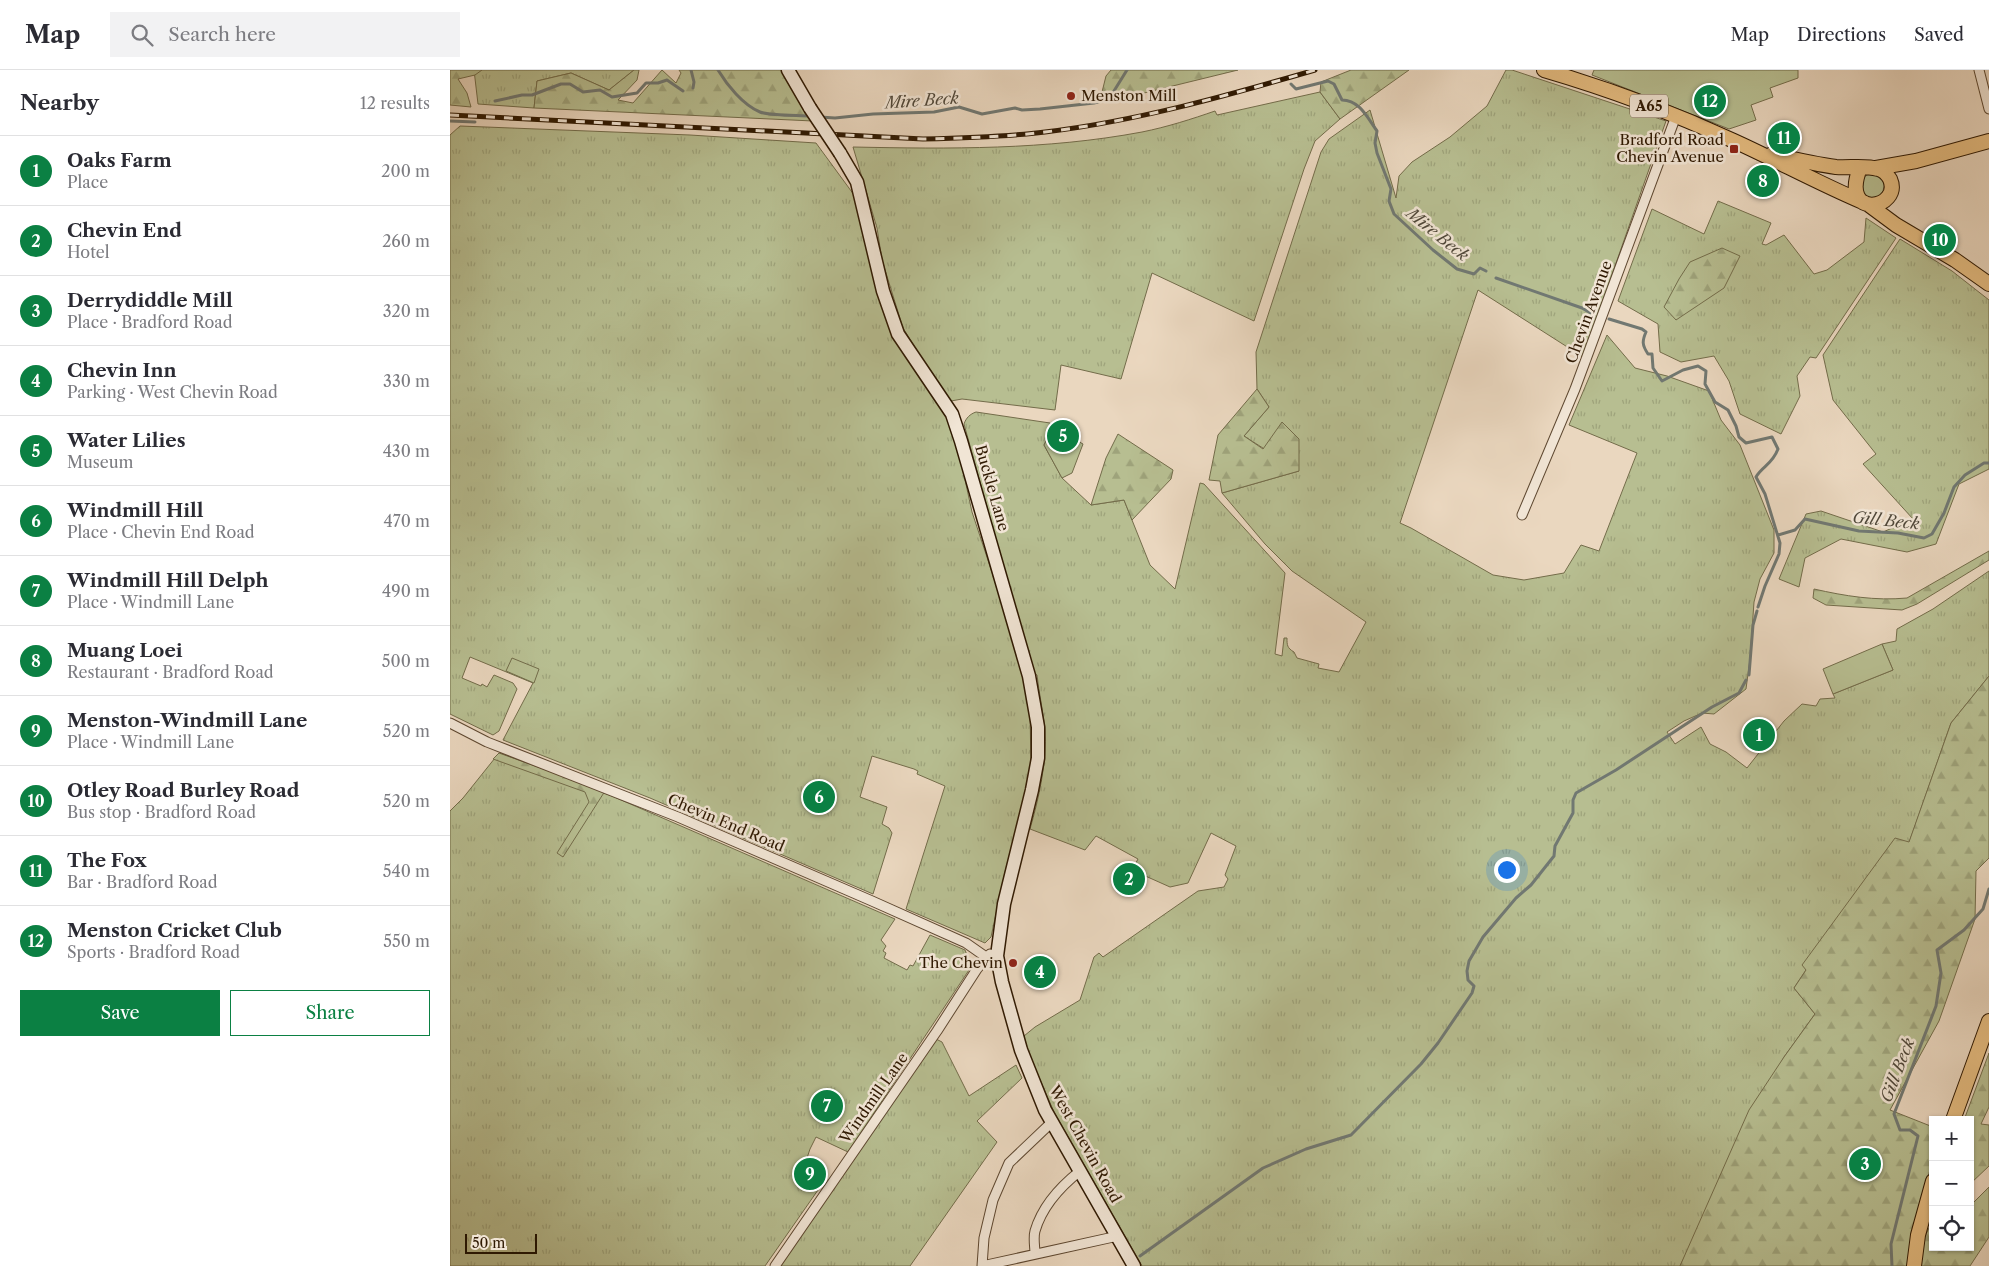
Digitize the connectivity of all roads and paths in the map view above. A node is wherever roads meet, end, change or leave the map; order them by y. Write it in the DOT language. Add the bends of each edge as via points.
graph roads {
  1 [pos="788,70"];
  2 [pos="1544,70"];
  3 [pos="1979,70"];
  4 [pos="1989,109"];
  5 [pos="1676,116"];
  6 [pos="1989,141"];
  7 [pos="1751,149"];
  8 [pos="1916,162"];
  9 [pos="1867,168"];
  10 [pos="1890,191"];
  11 [pos="1867,204"];
  12 [pos="1915,235"];
  13 [pos="1989,284"];
  14 [pos="1522,516"];
  15 [pos="450,723"];
  16 [pos="998,947"];
  17 [pos="986,957"];
  18 [pos="1989,1021"];
  19 [pos="1954,1116"];
  20 [pos="1051,1122"];
  21 [pos="1080,1171"];
  22 [pos="1929,1194"];
  23 [pos="1118,1236"];
  24 [pos="1035,1254"];
  25 [pos="775,1266"];
  26 [pos="982,1266"];
  27 [pos="1134,1266"];
  28 [pos="1914,1266"];
  1 -- 16 [label="street, Buckle Lane, bridge" via="857,182 882,291 898,334 952,414 1029,676 1038,727 1038,758 1004,904"];
  2 -- 5 [label="main road, A65"];
  3 -- 4 [label="street"];
  5 -- 7 [label="main road, A65"];
  5 -- 14 [label="street, Chevin Avenue" via="1575,389"];
  6 -- 8 [label="main road, A65"];
  7 -- 9 [label="main road, A65" via="1837,167"];
  7 -- 11 [label="main road, A65"];
  8 -- 9 [label="main road, A65"];
  8 -- 10 [label="main road, A65" via="1901,172"];
  9 -- 10 [label="main road" via="1885,173 1890,180"];
  9 -- 11 [label="main road" via="1854,189"];
  10 -- 11 [label="main road, A65" via="1880,204"];
  10 -- 12 [label="main road" via="1888,205 1892,213"];
  11 -- 12 [label="main road"];
  12 -- 13 [label="main road"];
  15 -- 17 [label="street, Chevin End Road" via="487,742 678,817 875,902 966,943"];
  16 -- 17 [label="street, Windmill Lane"];
  16 -- 20 [label="street, West Chevin Road" via="998,965 1014,1025 1030,1075"];
  17 -- 25 [label="street, Windmill Lane"];
  18 -- 19 [label="main road"];
  20 -- 21 [label="street, West Chevin Road"];
  20 -- 26 [label="street" via="1009,1164 993,1200 984,1238"];
  21 -- 23 [label="street, West Chevin Road"];
  21 -- 24 [label="street" via="1062,1186 1042,1214 1034,1232"];
  22 -- 28 [label="main road"];
  23 -- 24 [label="street"];
  23 -- 27 [label="street, West Chevin Road"];
  24 -- 26 [label="street"];
}
